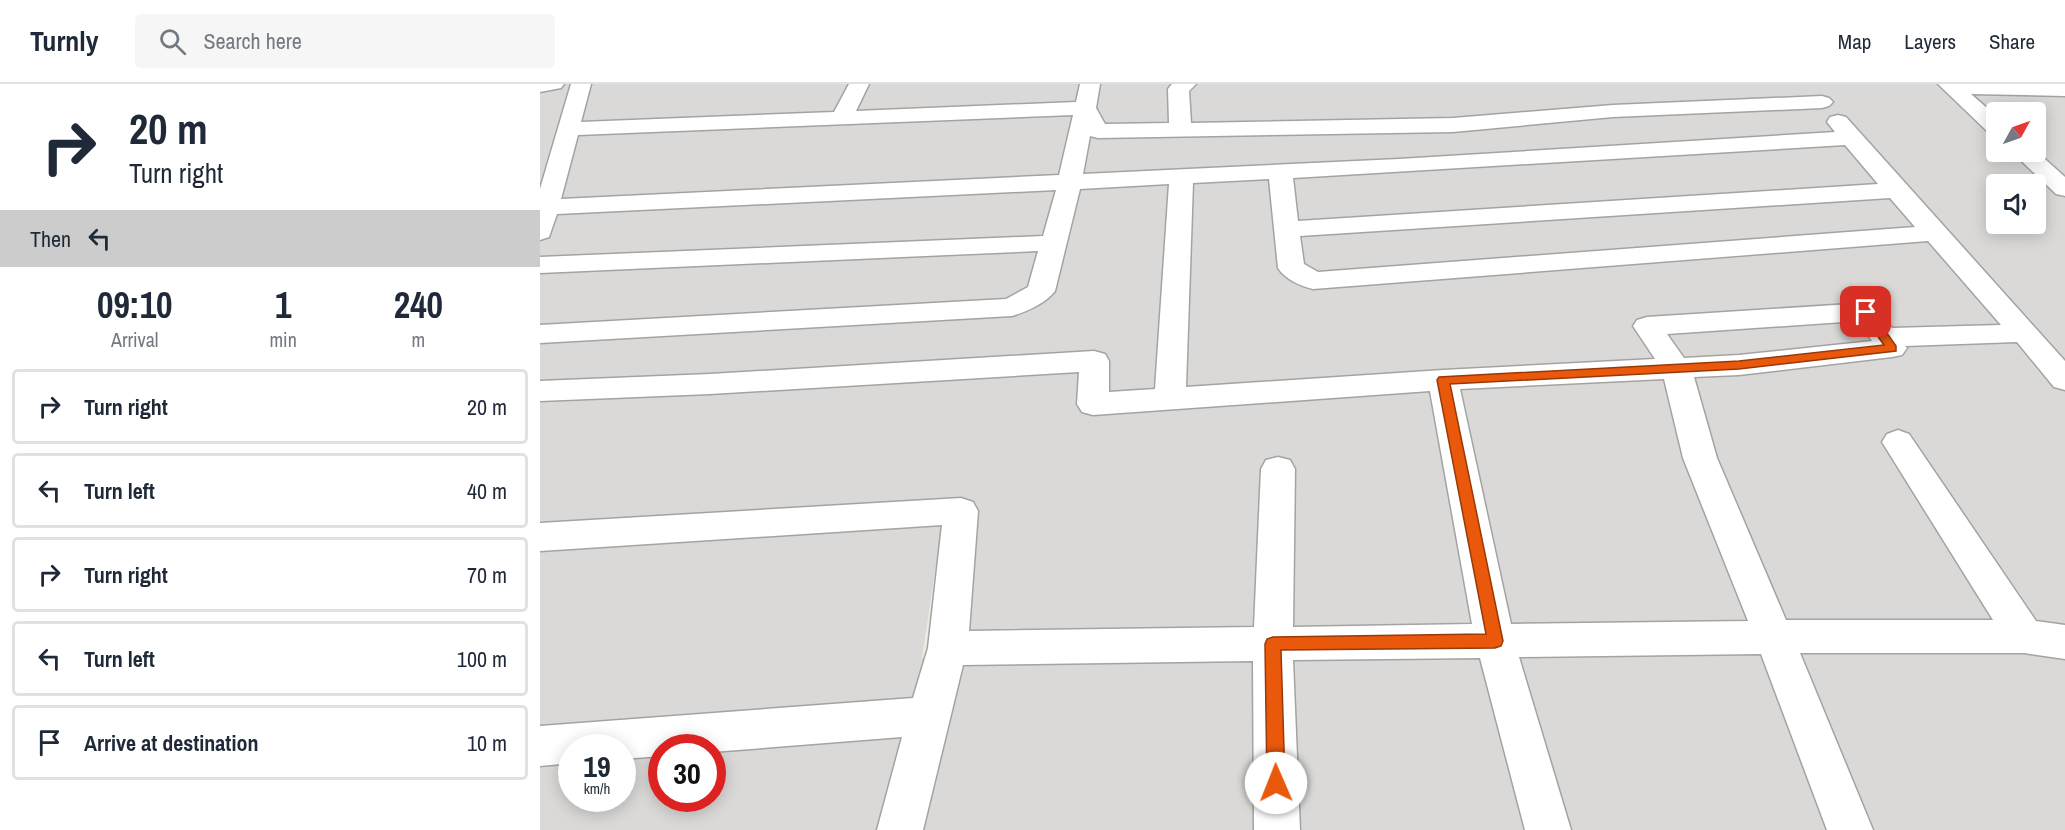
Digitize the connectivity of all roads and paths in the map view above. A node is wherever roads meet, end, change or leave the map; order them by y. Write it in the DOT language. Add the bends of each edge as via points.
graph roads {
  1 [pos="554,84"];
  2 [pos="581,84"];
  3 [pos="859,84"];
  4 [pos="1186,84"];
  5 [pos="540,86"];
  6 [pos="1950,86"];
  7 [pos="2065,90"];
  8 [pos="1814,93"];
  9 [pos="1087,96"];
  10 [pos="841,118"];
  11 [pos="1986,119"];
  12 [pos="1180,130"];
  13 [pos="568,135"];
  14 [pos="1851,138"];
  15 [pos="540,145"];
  16 [pos="2034,162"];
  17 [pos="1280,170"];
  18 [pos="1180,175"];
  19 [pos="1070,181"];
  20 [pos="2065,189"];
  21 [pos="1895,190"];
  22 [pos="543,222"];
  23 [pos="1286,229"];
  24 [pos="1934,233"];
  25 [pos="1053,243"];
  26 [pos="540,265"];
  27 [pos="2025,333"];
  28 [pos="540,334"];
  29 [pos="1884,337"];
  30 [pos="1676,368"];
  31 [pos="1443,380"];
  32 [pos="2065,380"];
  33 [pos="540,391"];
  34 [pos="1170,398"];
  35 [pos="1898,442"];
  36 [pos="1278,469"];
  37 [pos="540,537"];
  38 [pos="2024,636"];
  39 [pos="1774,637"];
  40 [pos="1495,641"];
  41 [pos="2065,642"];
  42 [pos="1273,644"];
  43 [pos="948,648"];
  44 [pos="927,716"];
  45 [pos="540,746"];
  46 [pos="900,830"];
  47 [pos="1277,830"];
  48 [pos="1548,830"];
  49 [pos="1850,830"];
  1 -- 5 [label="street"];
  2 -- 13 [label="street"];
  3 -- 10 [label="street"];
  4 -- 12 [label="street" via="1178,89"];
  6 -- 7 [label="street"];
  6 -- 11 [label="street"];
  8 -- 12 [label="street" via="1453,125"];
  8 -- 14 [label="street"];
  9 -- 10 [label="street"];
  9 -- 12 [label="street" via="1098,131"];
  9 -- 19 [label="street"];
  10 -- 13 [label="street"];
  13 -- 15 [label="street"];
  13 -- 22 [label="street"];
  14 -- 17 [label="street"];
  14 -- 21 [label="street"];
  16 -- 20 [label="street"];
  17 -- 18 [label="street"];
  17 -- 23 [label="street"];
  18 -- 19 [label="street"];
  18 -- 34 [label="street"];
  19 -- 22 [label="street"];
  19 -- 25 [label="street"];
  21 -- 23 [label="street"];
  21 -- 24 [label="street"];
  23 -- 24 [label="street" via="1291,268 1313,281"];
  24 -- 27 [label="street"];
  25 -- 26 [label="street"];
  25 -- 28 [label="street" via="1041,291 1012,307"];
  27 -- 29 [label="street"];
  27 -- 32 [label="street"];
  29 -- 30 [label="street" via="1892,348"];
  29 -- 30 [label="street" via="1866,312 1647,326"];
  30 -- 31 [label="street"];
  30 -- 39 [label="street" via="1700,458"];
  31 -- 34 [label="street"];
  31 -- 40 [label="street"];
  33 -- 34 [label="street" via="1094,361 1093,404"];
  35 -- 38 [label="street"];
  36 -- 42 [label="street"];
  37 -- 43 [label="street" via="961,511"];
  38 -- 39 [label="street"];
  38 -- 41 [label="street"];
  39 -- 40 [label="street"];
  39 -- 49 [label="street"];
  40 -- 42 [label="street"];
  40 -- 48 [label="street"];
  42 -- 43 [label="street"];
  42 -- 47 [label="street"];
  43 -- 44 [label="street"];
  44 -- 45 [label="street"];
  44 -- 46 [label="street"];
}
